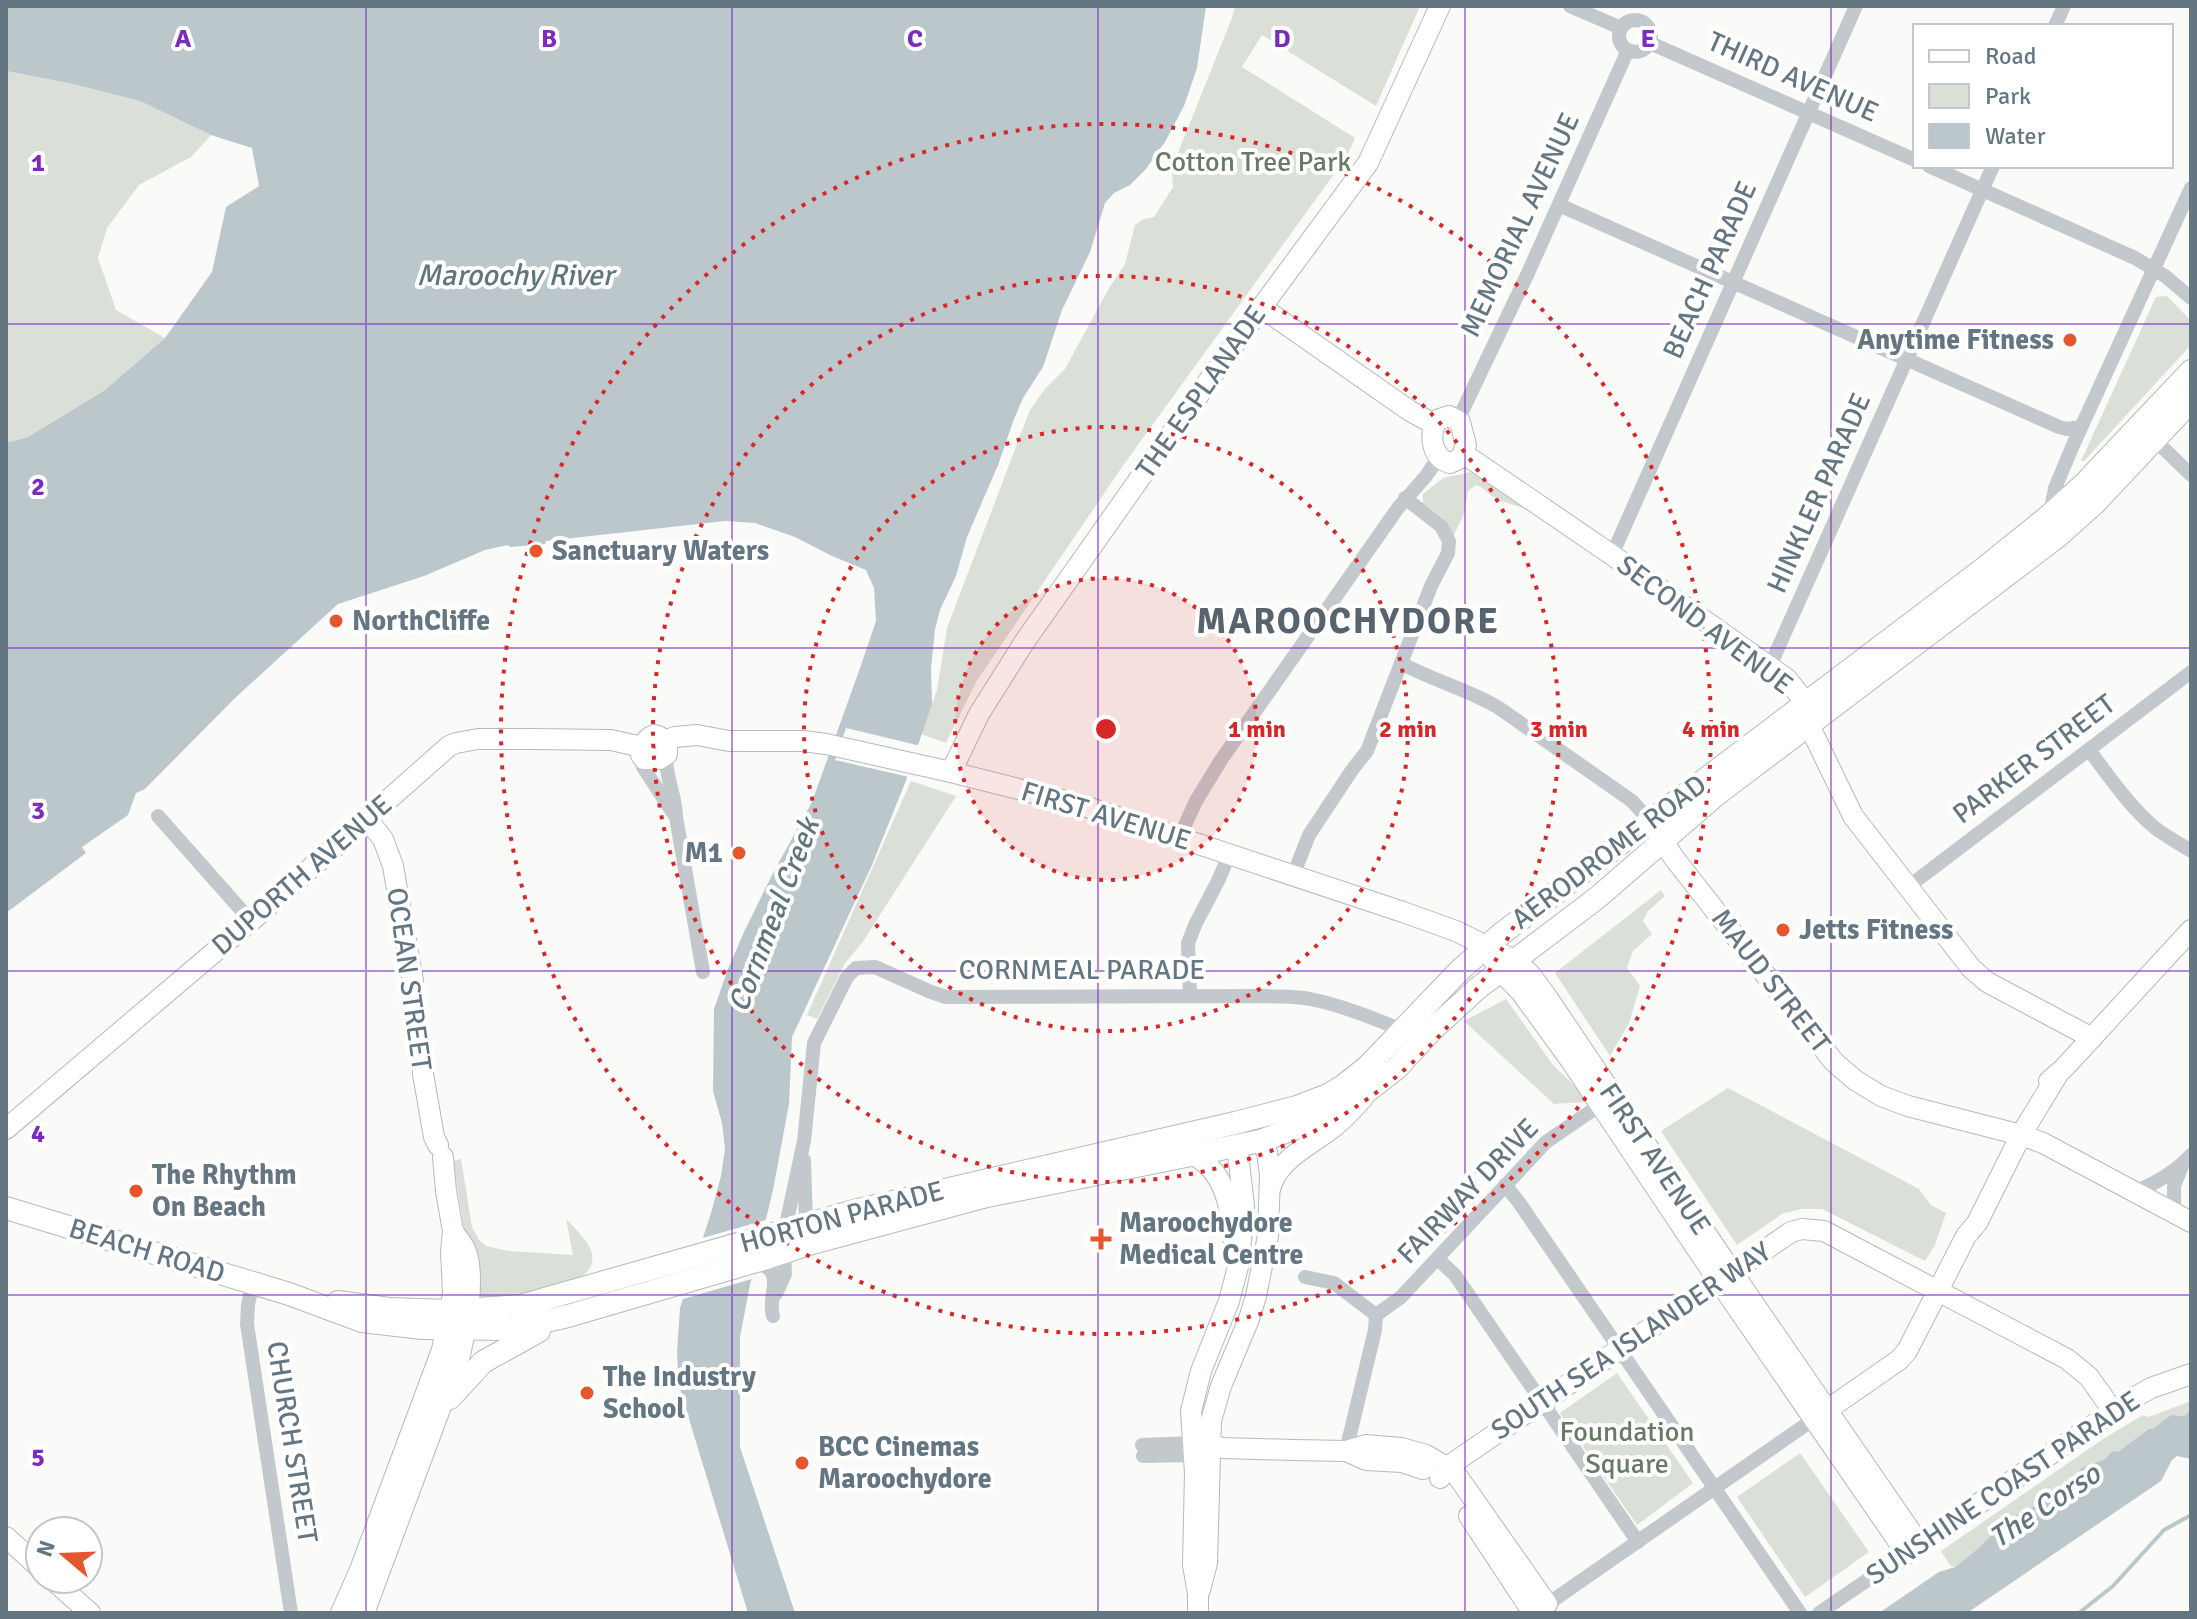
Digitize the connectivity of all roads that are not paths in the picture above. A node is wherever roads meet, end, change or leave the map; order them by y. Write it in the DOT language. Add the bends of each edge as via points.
graph roads {
  1 [pos="1440,6"];
  2 [pos="1570,6"];
  3 [pos="1648,6"];
  4 [pos="1856,6"];
  5 [pos="1642,21"];
  6 [pos="1621,28"];
  7 [pos="1650,43"];
  8 [pos="1628,50"];
  9 [pos="1809,113"];
  10 [pos="1913,159"];
  11 [pos="1934,168"];
  12 [pos="1992,168"];
  13 [pos="2191,188"];
  14 [pos="1983,189"];
  15 [pos="1559,205"];
  16 [pos="2155,269"];
  17 [pos="1733,282"];
  18 [pos="2191,298"];
  19 [pos="1261,307"];
  20 [pos="1907,360"];
  21 [pos="2191,371"];
  22 [pos="2191,401"];
  23 [pos="1458,420"];
  24 [pos="1434,424"];
  25 [pos="2081,427"];
  26 [pos="2155,440"];
  27 [pos="1464,454"];
  28 [pos="1439,457"];
  29 [pos="2191,475"];
  30 [pos="1405,498"];
  31 [pos="2050,515"];
  32 [pos="1612,555"];
  33 [pos="1401,663"];
  34 [pos="1770,666"];
  35 [pos="2191,672"];
  36 [pos="1805,702"];
  37 [pos="1809,725"];
  38 [pos="665,748"];
  39 [pos="641,750"];
  40 [pos="2089,750"];
  41 [pos="951,772"];
  42 [pos="158,816"];
  43 [pos="676,817"];
  44 [pos="367,819"];
  45 [pos="1650,821"];
  46 [pos="1179,838"];
  47 [pos="1663,841"];
  48 [pos="2191,851"];
  49 [pos="1229,855"];
  50 [pos="1293,876"];
  51 [pos="1908,887"];
  52 [pos="251,921"];
  53 [pos="2191,930"];
  54 [pos="1485,948"];
  55 [pos="1507,966"];
  56 [pos="703,972"];
  57 [pos="1190,996"];
  58 [pos="1402,1030"];
  59 [pos="2092,1038"];
  60 [pos="1370,1089"];
  61 [pos="1600,1105"];
  62 [pos="6,1129"];
  63 [pos="1236,1134"];
  64 [pos="2015,1134"];
  65 [pos="1260,1141"];
  66 [pos="804,1144"];
  67 [pos="1193,1155"];
  68 [pos="2186,1160"];
  69 [pos="1505,1185"];
  70 [pos="1270,1190"];
  71 [pos="2135,1192"];
  72 [pos="6,1208"];
  73 [pos="2183,1218"];
  74 [pos="781,1236"];
  75 [pos="1438,1259"];
  76 [pos="755,1263"];
  77 [pos="1725,1276"];
  78 [pos="1305,1277"];
  79 [pos="613,1280"];
  80 [pos="1234,1282"];
  81 [pos="253,1284"];
  82 [pos="1938,1292"];
  83 [pos="638,1296"];
  84 [pos="1376,1315"];
  85 [pos="568,1316"];
  86 [pos="458,1320"];
  87 [pos="1619,1348"];
  88 [pos="2191,1374"];
  89 [pos="1542,1402"];
  90 [pos="2113,1411"];
  91 [pos="1820,1414"];
  92 [pos="434,1427"];
  93 [pos="1206,1448"];
  94 [pos="1143,1451"];
  95 [pos="1346,1451"];
  96 [pos="1444,1473"];
  97 [pos="1715,1488"];
  98 [pos="6,1537"];
  99 [pos="1638,1542"];
  100 [pos="1913,1549"];
  101 [pos="24,1553"];
  102 [pos="1885,1568"];
  103 [pos="70,1595"];
  104 [pos="1198,1603"];
  105 [pos="1538,1610"];
  106 [pos="293,1612"];
  107 [pos="90,1613"];
  108 [pos="342,1613"];
  109 [pos="363,1613"];
  110 [pos="1800,1613"];
  111 [pos="1819,1613"];
  1 -- 19 [label="street, THE ESPLANADE" via="1368,163"];
  2 -- 6 [label="street"];
  3 -- 5 [label="street"];
  4 -- 9 [label="street, BEACH PARADE"];
  5 -- 6 [label="street" via="1632,20"];
  5 -- 7 [label="street" via="1651,33"];
  6 -- 8 [label="street" via="1619,38"];
  7 -- 8 [label="street" via="1643,50"];
  7 -- 9 [label="street, THIRD AVENUE"];
  8 -- 15 [label="street, MEMORIAL AVENUE"];
  9 -- 10 [label="street, THIRD AVENUE"];
  9 -- 17 [label="street, BEACH PARADE"];
  11 -- 14 [label="street"];
  12 -- 14 [label="street, HINKLER PARADE"];
  13 -- 16 [label="street"];
  14 -- 16 [label="street"];
  14 -- 20 [label="street, HINKLER PARADE"];
  15 -- 17 [label="street"];
  15 -- 23 [label="street, MEMORIAL AVENUE"];
  16 -- 18 [label="street"];
  16 -- 25 [label="street"];
  17 -- 20 [label="street"];
  17 -- 32 [label="street, BEACH PARADE"];
  19 -- 24 [label="street"];
  19 -- 41 [label="street, THE ESPLANADE" via="1025,641 979,714"];
  20 -- 25 [label="street" via="2059,427"];
  20 -- 34 [label="street, HINKLER PARADE"];
  21 -- 31 [label="main road, AERODROME ROAD"];
  22 -- 26 [label="main road, AERODROME ROAD"];
  23 -- 24 [label="street" via="1449,416"];
  23 -- 27 [label="street" via="1466,438"];
  24 -- 28 [label="street" via="1432,439"];
  25 -- 31 [label="street" via="2055,488"];
  26 -- 29 [label="street"];
  26 -- 37 [label="main road, AERODROME ROAD" via="2057,537"];
  27 -- 28 [label="street" via="1450,463"];
  27 -- 32 [label="street, SECOND AVENUE"];
  28 -- 30 [label="street"];
  30 -- 33 [label="street" via="1441,526 1449,546"];
  30 -- 46 [label="street" via="1221,760"];
  31 -- 36 [label="main road, AERODROME ROAD"];
  32 -- 34 [label="street, SECOND AVENUE"];
  33 -- 45 [label="street, MAUD STREET" via="1499,708 1632,801"];
  33 -- 50 [label="street" via="1367,751 1309,835"];
  34 -- 36 [label="street, SECOND AVENUE"];
  35 -- 40 [label="street, PARKER STREET"];
  36 -- 37 [label="street, SECOND AVENUE"];
  36 -- 45 [label="main road, AERODROME ROAD"];
  37 -- 47 [label="main road, AERODROME ROAD"];
  37 -- 51 [label="street, SECOND AVENUE" via="1853,816"];
  38 -- 39 [label="street" via="654,735"];
  38 -- 41 [label="street" via="675,737 697,735 729,741 803,741"];
  38 -- 43 [label="street"];
  39 -- 43 [label="street" via="643,767"];
  39 -- 44 [label="street, DUPORTH AVENUE" via="598,739 456,743"];
  40 -- 48 [label="street" via="2144,818"];
  40 -- 51 [label="street, PARKER STREET"];
  41 -- 46 [label="street, FIRST AVENUE" via="1078,804"];
  42 -- 52 [label="street"];
  43 -- 56 [label="street"];
  44 -- 52 [label="street, DUPORTH AVENUE"];
  44 -- 86 [label="street, OCEAN STREET" via="383,839 393,866 423,1074 453,1231"];
  45 -- 47 [label="street, MAUD STREET"];
  45 -- 54 [label="main road, AERODROME ROAD"];
  46 -- 49 [label="street, FIRST AVENUE"];
  47 -- 55 [label="main road, AERODROME ROAD"];
  47 -- 64 [label="street, MAUD STREET" via="1834,1062 1855,1080 1908,1106"];
  49 -- 50 [label="street, FIRST AVENUE"];
  49 -- 57 [label="street" via="1188,943"];
  50 -- 54 [label="street, FIRST AVENUE" via="1447,928"];
  51 -- 59 [label="street, SECOND AVENUE" via="1978,976"];
  52 -- 62 [label="street, DUPORTH AVENUE"];
  53 -- 59 [label="street"];
  54 -- 55 [label="street, FIRST AVENUE"];
  54 -- 58 [label="main road, AERODROME ROAD"];
  55 -- 60 [label="main road, AERODROME ROAD"];
  55 -- 61 [label="street, FIRST AVENUE"];
  55 -- 77 [label="street, FIRST AVENUE" via="1530,974 1547,997"];
  57 -- 58 [label="street, CORNMEAL PARADE" via="1312,999"];
  57 -- 66 [label="street, CORNMEAL PARADE" via="946,997 875,967 856,968 814,1043"];
  58 -- 63 [label="main road, AERODROME ROAD" via="1367,1067 1328,1095"];
  59 -- 64 [label="street" via="2026,1102"];
  60 -- 65 [label="main road, AERODROME ROAD" via="1319,1120"];
  60 -- 70 [label="street" via="1337,1125 1281,1167"];
  61 -- 69 [label="street, FAIRWAY DRIVE" via="1546,1142"];
  61 -- 77 [label="street, FIRST AVENUE"];
  63 -- 65 [label="main road"];
  63 -- 67 [label="main road, HORTON PARADE"];
  63 -- 74 [label="main road, HORTON PARADE" via="992,1178"];
  63 -- 80 [label="street" via="1244,1218"];
  64 -- 71 [label="street, MAUD STREET" via="2043,1143"];
  64 -- 82 [label="street" via="1968,1218 1966,1236"];
  65 -- 70 [label="street"];
  66 -- 74 [label="street, CORNMEAL PARADE"];
  66 -- 74 [label="street, CORNMEAL PARADE"];
  67 -- 74 [label="main road, HORTON PARADE"];
  67 -- 80 [label="street" via="1213,1170 1226,1196"];
  68 -- 71 [label="street"];
  68 -- 73 [label="street" via="2174,1186"];
  69 -- 75 [label="street, FAIRWAY DRIVE"];
  69 -- 87 [label="street"];
  70 -- 93 [label="street" via="1268,1236 1256,1296 1221,1386"];
  71 -- 73 [label="street, MAUD STREET"];
  72 -- 81 [label="main road, BEACH ROAD"];
  74 -- 76 [label="main road, HORTON PARADE"];
  74 -- 76 [label="street" via="785,1274 773,1308 774,1275"];
  74 -- 79 [label="main road, HORTON PARADE"];
  75 -- 84 [label="street, FAIRWAY DRIVE"];
  75 -- 89 [label="street" via="1455,1275"];
  76 -- 83 [label="main road, HORTON PARADE"];
  77 -- 82 [label="street, SOUTH SEA ISLANDER WAY" via="1791,1232 1813,1229"];
  77 -- 87 [label="street, SOUTH SEA ISLANDER WAY"];
  77 -- 91 [label="street, FIRST AVENUE"];
  78 -- 84 [label="street" via="1334,1283"];
  79 -- 83 [label="main road"];
  79 -- 86 [label="main road, HORTON PARADE"];
  80 -- 93 [label="street" via="1192,1400 1190,1417"];
  81 -- 86 [label="main road, BEACH ROAD"];
  81 -- 106 [label="street, CHURCH STREET" via="247,1324"];
  82 -- 90 [label="street, SOUTH SEA ISLANDER WAY" via="2079,1367"];
  82 -- 91 [label="street" via="1899,1360"];
  83 -- 85 [label="main road, HORTON PARADE"];
  84 -- 95 [label="street"];
  85 -- 86 [label="main road, HORTON PARADE" via="511,1329"];
  85 -- 92 [label="main road" via="483,1362 458,1388"];
  86 -- 92 [label="main road" via="459,1355"];
  86 -- 108 [label="main road"];
  87 -- 89 [label="street, SOUTH SEA ISLANDER WAY"];
  87 -- 97 [label="street"];
  88 -- 90 [label="street, SUNSHINE COAST PARADE" via="2145,1391"];
  89 -- 96 [label="street, SOUTH SEA ISLANDER WAY"];
  89 -- 99 [label="street"];
  90 -- 100 [label="street, SUNSHINE COAST PARADE"];
  91 -- 97 [label="street"];
  91 -- 100 [label="street, FIRST AVENUE"];
  92 -- 109 [label="main road"];
  93 -- 94 [label="street"];
  93 -- 95 [label="street"];
  93 -- 104 [label="street" via="1195,1473 1193,1565"];
  95 -- 96 [label="street" via="1366,1460"];
  96 -- 105 [label="street"];
  97 -- 99 [label="street"];
  97 -- 110 [label="street"];
  98 -- 101 [label="street"];
  99 -- 105 [label="street"];
  100 -- 102 [label="street, SUNSHINE COAST PARADE"];
  102 -- 111 [label="street, SUNSHINE COAST PARADE"];
  103 -- 107 [label="street"];
}
